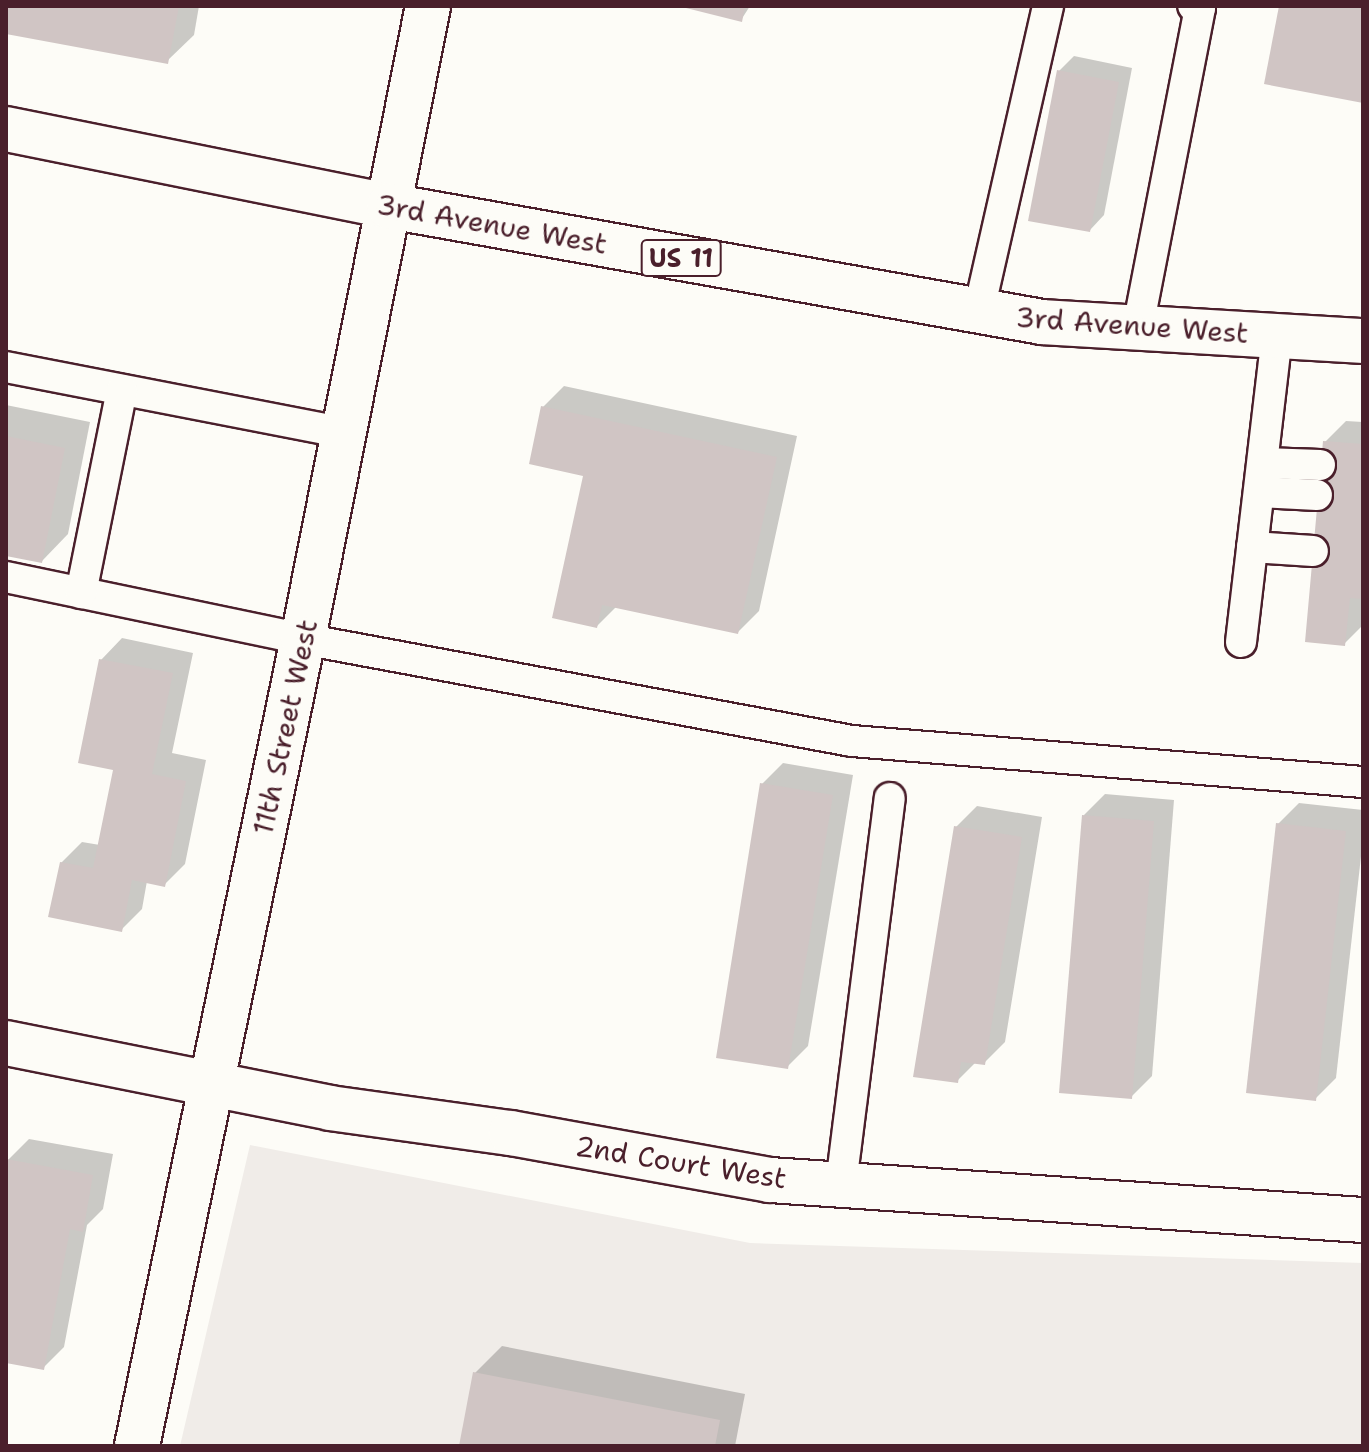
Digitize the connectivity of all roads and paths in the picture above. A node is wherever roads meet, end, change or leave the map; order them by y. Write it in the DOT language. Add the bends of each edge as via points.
graph roads {
  1 [pos="428,6"];
  2 [pos="1048,6"];
  3 [pos="1193,6"];
  4 [pos="6,129"];
  5 [pos="389,206"];
  6 [pos="979,310"];
  7 [pos="1138,327"];
  8 [pos="1277,336"];
  9 [pos="1363,341"];
  10 [pos="6,367"];
  11 [pos="122,390"];
  12 [pos="344,433"];
  13 [pos="1320,465"];
  14 [pos="1261,477"];
  15 [pos="1317,495"];
  16 [pos="1252,547"];
  17 [pos="1313,551"];
  18 [pos="6,577"];
  19 [pos="81,593"];
  20 [pos="303,639"];
  21 [pos="1241,642"];
  22 [pos="1363,782"];
  23 [pos="890,798"];
  24 [pos="6,1043"];
  25 [pos="212,1084"];
  26 [pos="841,1184"];
  27 [pos="1363,1220"];
  28 [pos="137,1446"];
  1 -- 5 [label="street, 11th Street West"];
  2 -- 6 [label="lane"];
  3 -- 7 [label="lane" via="1200,8"];
  4 -- 5 [label="street, 3rd Avenue West / US 11"];
  5 -- 6 [label="street, 3rd Avenue West / US 11"];
  5 -- 12 [label="street, 11th Street West"];
  6 -- 7 [label="street, 3rd Avenue West / US 11" via="1042,322"];
  7 -- 8 [label="street, 3rd Avenue West / US 11"];
  8 -- 9 [label="street, 3rd Avenue West / US 11"];
  8 -- 14 [label="lane"];
  10 -- 11 [label="lane"];
  11 -- 12 [label="lane"];
  11 -- 19 [label="lane"];
  12 -- 20 [label="street, 11th Street West"];
  13 -- 14 [label="lane"];
  14 -- 15 [label="lane"];
  14 -- 16 [label="lane"];
  16 -- 17 [label="lane"];
  16 -- 21 [label="lane"];
  18 -- 19 [label="lane"];
  19 -- 20 [label="lane"];
  20 -- 22 [label="lane" via="852,741"];
  20 -- 25 [label="street, 11th Street West"];
  23 -- 26 [label="lane"];
  24 -- 25 [label="street, 2nd Court West"];
  25 -- 26 [label="street, 2nd Court West" via="770,1180"];
  25 -- 28 [label="street, 11th Street West"];
  26 -- 27 [label="street, 2nd Court West"];
}
